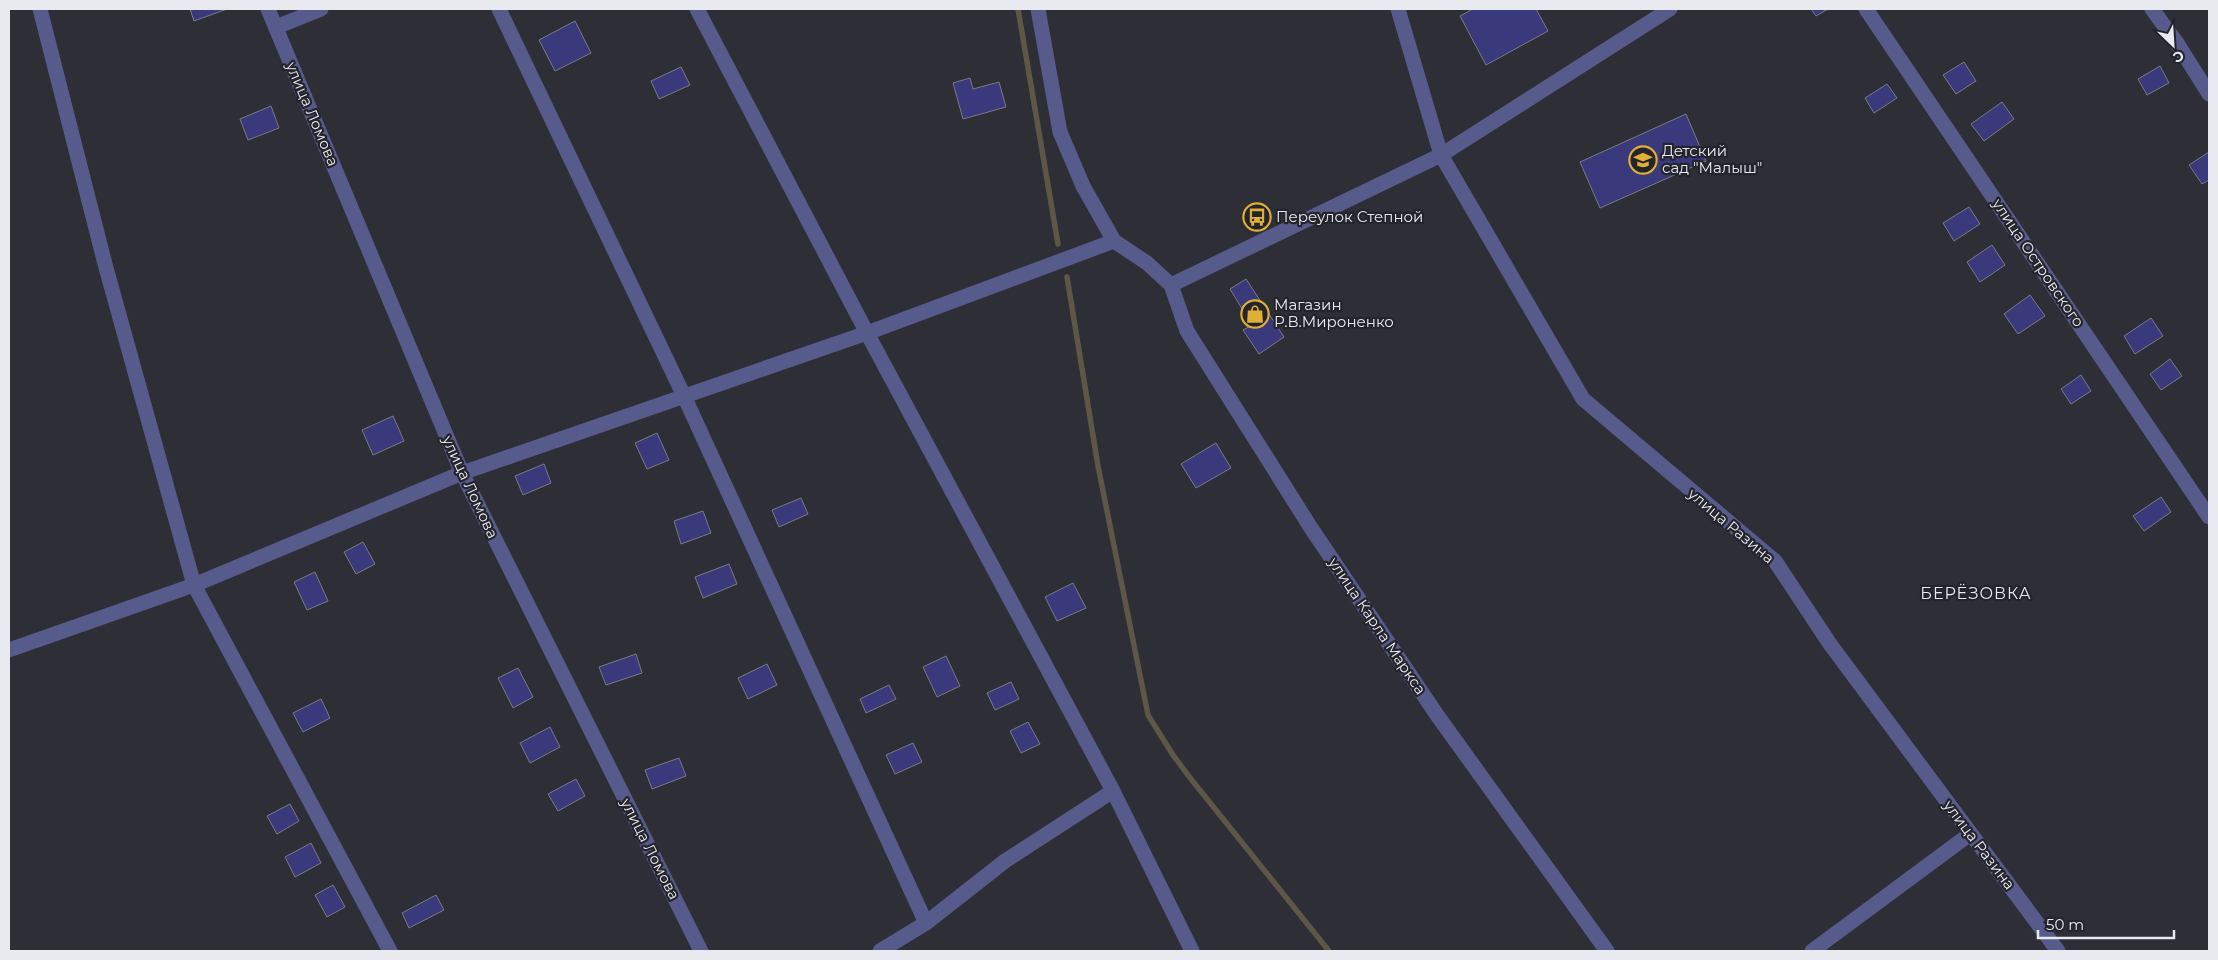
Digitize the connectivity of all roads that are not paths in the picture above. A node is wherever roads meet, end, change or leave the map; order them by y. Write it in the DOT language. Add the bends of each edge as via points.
graph roads {
  1 [pos="40,9"];
  2 [pos="268,9"];
  3 [pos="321,9"];
  4 [pos="499,9"];
  5 [pos="697,9"];
  6 [pos="1038,9"];
  7 [pos="1398,9"];
  8 [pos="1670,9"];
  9 [pos="1866,9"];
  10 [pos="2152,9"];
  11 [pos="276,27"];
  12 [pos="2209,94"];
  13 [pos="1441,155"];
  14 [pos="1114,241"];
  15 [pos="1171,285"];
  16 [pos="867,333"];
  17 [pos="684,396"];
  18 [pos="462,474"];
  19 [pos="2209,517"];
  20 [pos="194,585"];
  21 [pos="9,650"];
  22 [pos="1112,791"];
  23 [pos="1970,834"];
  24 [pos="926,923"];
  25 [pos="390,951"];
  26 [pos="701,951"];
  27 [pos="880,951"];
  28 [pos="1192,951"];
  29 [pos="1607,951"];
  30 [pos="1812,951"];
  31 [pos="2058,951"];
  1 -- 20 [label="street" via="105,264"];
  2 -- 11 [label="street, улица Ломова"];
  3 -- 11 [label="street"];
  4 -- 17 [label="street"];
  5 -- 16 [label="street"];
  6 -- 14 [label="street" via="1060,132 1083,186"];
  7 -- 13 [label="street, улица Разина"];
  8 -- 13 [label="street"];
  9 -- 19 [label="street, улица Островского"];
  10 -- 12 [label="street"];
  11 -- 18 [label="street, улица Ломова"];
  13 -- 15 [label="street"];
  13 -- 23 [label="street, улица Разина" via="1583,399 1775,561 1830,644"];
  14 -- 15 [label="street" via="1147,262"];
  14 -- 16 [label="street"];
  15 -- 29 [label="street, улица Карла Маркса" via="1187,331 1311,528 1436,715"];
  16 -- 17 [label="street"];
  16 -- 22 [label="street"];
  17 -- 18 [label="street"];
  17 -- 24 [label="street"];
  18 -- 20 [label="street"];
  18 -- 26 [label="street, улица Ломова"];
  20 -- 21 [label="street"];
  20 -- 25 [label="street"];
  22 -- 24 [label="street" via="1005,861"];
  22 -- 28 [label="street"];
  23 -- 30 [label="street"];
  23 -- 31 [label="street, улица Разина"];
  24 -- 27 [label="street"];
}
